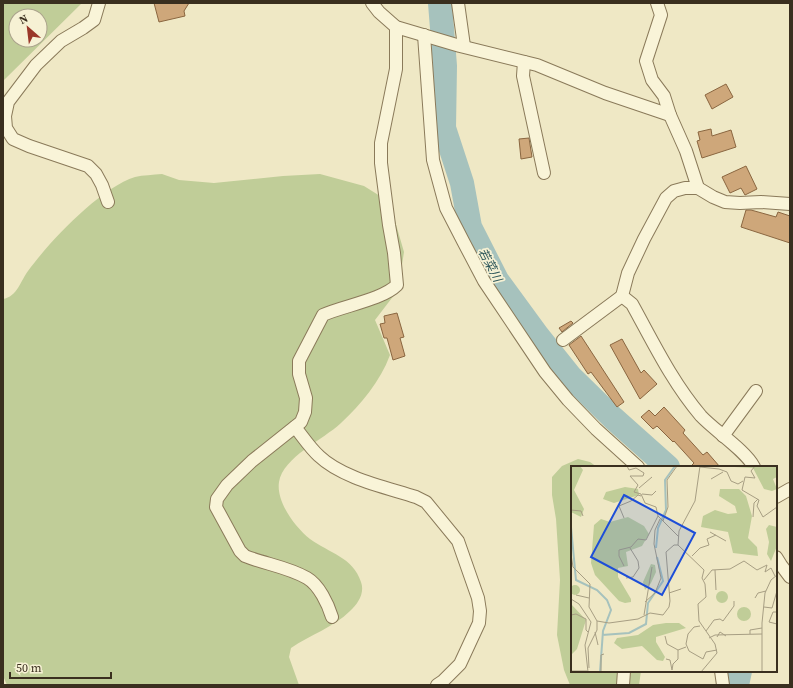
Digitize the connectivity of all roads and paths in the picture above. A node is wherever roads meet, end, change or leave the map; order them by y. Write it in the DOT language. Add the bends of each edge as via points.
graph roads {
  1 [pos="98,3"];
  2 [pos="372,3"];
  3 [pos="458,3"];
  4 [pos="657,3"];
  5 [pos="396,27"];
  6 [pos="427,36"];
  7 [pos="462,46"];
  8 [pos="524,62"];
  9 [pos="670,115"];
  10 [pos="544,173"];
  11 [pos="698,188"];
  12 [pos="108,202"];
  13 [pos="790,204"];
  14 [pos="622,296"];
  15 [pos="563,340"];
  16 [pos="756,391"];
  17 [pos="295,427"];
  18 [pos="723,436"];
  19 [pos="637,466"];
  20 [pos="753,466"];
  21 [pos="790,489"];
  22 [pos="777,496"];
  23 [pos="777,559"];
  24 [pos="790,577"];
  25 [pos="332,617"];
  26 [pos="624,672"];
  27 [pos="721,672"];
  28 [pos="437,685"];
  29 [pos="622,685"];
  30 [pos="723,685"];
  1 -- 12 [label="street" via="94,20 61,41 36,65 8,102 4,116 6,128 13,139 88,166 96,174"];
  2 -- 5 [label="street"];
  3 -- 7 [label="street"];
  4 -- 9 [label="street" via="661,15 646,61 652,80 664,96"];
  5 -- 6 [label="street"];
  5 -- 17 [label="street" via="396,69 381,143 381,163 397,285 382,294 323,315 300,361 299,374 306,398 305,412 301,422"];
  6 -- 7 [label="street"];
  6 -- 19 [label="street" via="433,160 446,208 484,281 545,372 596,429"];
  7 -- 8 [label="street"];
  8 -- 9 [label="street"];
  8 -- 10 [label="street" via="523,76"];
  9 -- 11 [label="street" via="686,151"];
  11 -- 13 [label="street" via="725,202"];
  11 -- 14 [label="street" via="685,188 666,198 628,273"];
  14 -- 15 [label="street"];
  14 -- 18 [label="street" via="632,304 677,386 702,417"];
  16 -- 18 [label="street"];
  17 -- 25 [label="street" via="252,461 227,485 217,499 216,507 245,556 308,579 328,605"];
  17 -- 28 [label="street" via="317,456 344,474 416,496 426,502 458,541 478,598 479,623 460,664"];
  18 -- 20 [label="street"];
  21 -- 22 [label="street"];
  23 -- 24 [label="street"];
  26 -- 29 [label="street"];
  27 -- 30 [label="street"];
}
